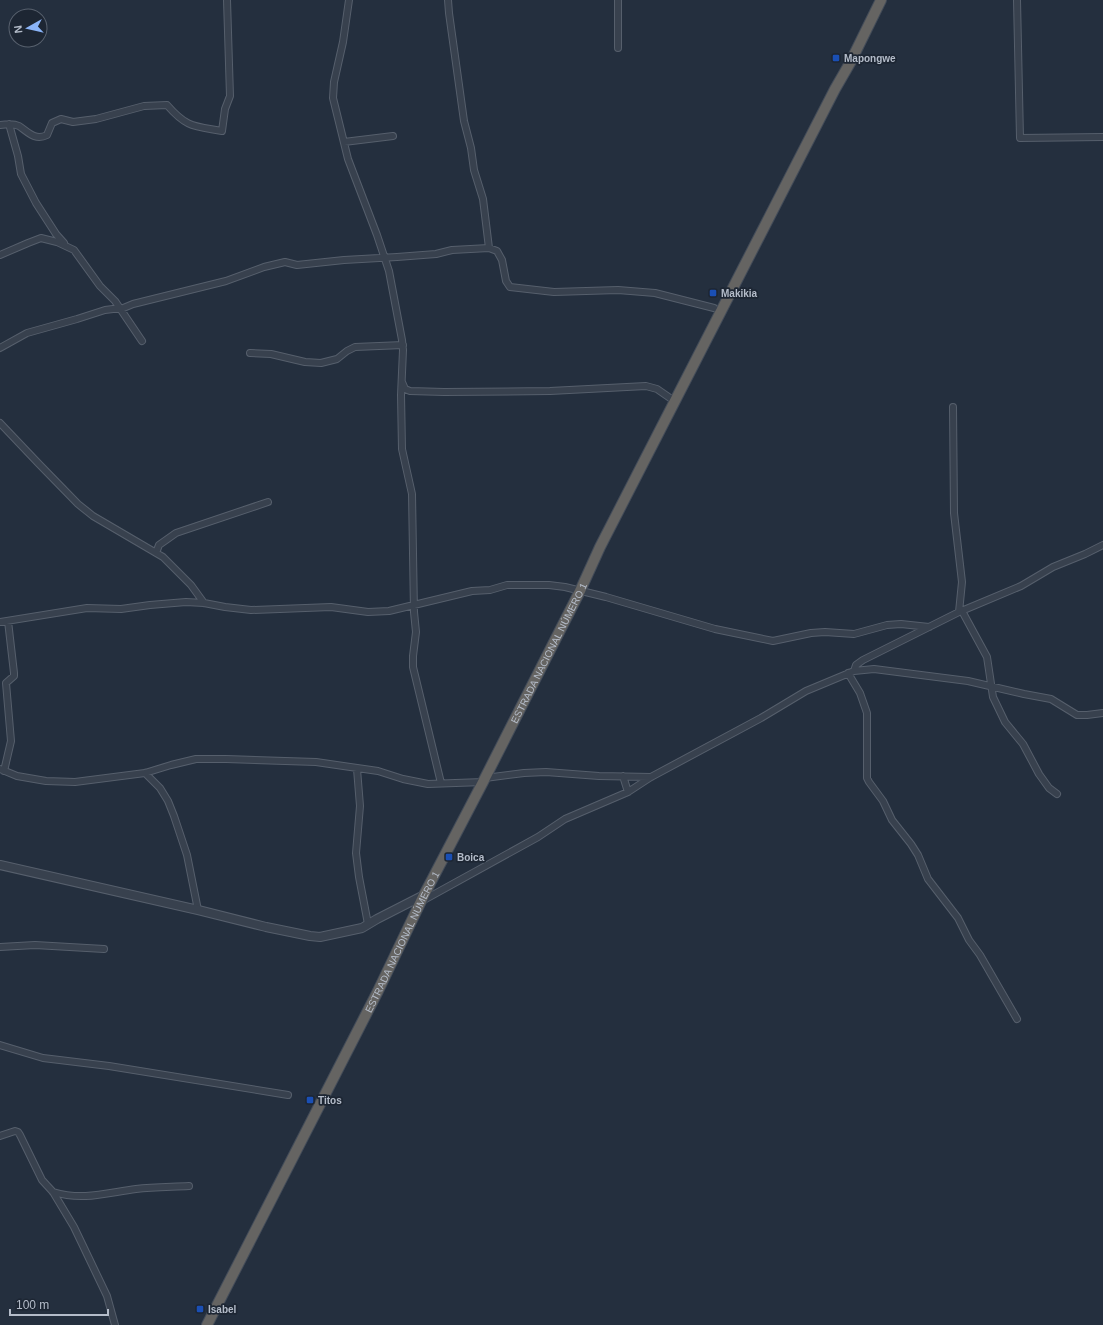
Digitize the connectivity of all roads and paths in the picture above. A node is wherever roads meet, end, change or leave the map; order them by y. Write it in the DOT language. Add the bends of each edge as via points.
graph roads {
  1 [pos="227,0"];
  2 [pos="348,0"];
  3 [pos="448,0"];
  4 [pos="618,0"];
  5 [pos="881,0"];
  6 [pos="1017,0"];
  7 [pos="618,48"];
  8 [pos="9,124"];
  9 [pos="0,125"];
  10 [pos="393,136"];
  11 [pos="1103,137"];
  12 [pos="344,142"];
  13 [pos="65,245"];
  14 [pos="489,248"];
  15 [pos="0,255"];
  16 [pos="384,258"];
  17 [pos="714,308"];
  18 [pos="121,310"];
  19 [pos="142,341"];
  20 [pos="403,345"];
  21 [pos="0,348"];
  22 [pos="250,353"];
  23 [pos="402,381"];
  24 [pos="670,398"];
  25 [pos="953,407"];
  26 [pos="0,423"];
  27 [pos="268,502"];
  28 [pos="1103,545"];
  29 [pos="156,553"];
  30 [pos="580,591"];
  31 [pos="204,602"];
  32 [pos="414,605"];
  33 [pos="960,612"];
  34 [pos="8,621"];
  35 [pos="0,622"];
  36 [pos="929,627"];
  37 [pos="851,672"];
  38 [pos="992,686"];
  39 [pos="1103,713"];
  40 [pos="357,769"];
  41 [pos="2,770"];
  42 [pos="145,774"];
  43 [pos="623,776"];
  44 [pos="651,777"];
  45 [pos="484,780"];
  46 [pos="441,784"];
  47 [pos="628,792"];
  48 [pos="1057,794"];
  49 [pos="0,865"];
  50 [pos="423,898"];
  51 [pos="198,910"];
  52 [pos="368,924"];
  53 [pos="0,947"];
  54 [pos="104,949"];
  55 [pos="1017,1019"];
  56 [pos="0,1045"];
  57 [pos="288,1095"];
  58 [pos="0,1136"];
  59 [pos="189,1186"];
  60 [pos="53,1192"];
  61 [pos="115,1325"];
  62 [pos="207,1325"];
  1 -- 8 [label="street" via="230,96 222,131 189,125 178,118 167,105 144,106 96,119 73,122 61,119 52,123 47,135 40,137"];
  2 -- 12 [label="street" via="333,98"];
  3 -- 14 [label="street" via="464,121 483,199"];
  4 -- 7 [label="street"];
  5 -- 30 [label="highway, ESTRADA NACIONAL NÚMERO 1"];
  6 -- 11 [label="street" via="1020,138"];
  8 -- 9 [label="street"];
  8 -- 13 [label="street" via="21,174 36,203"];
  10 -- 12 [label="street"];
  12 -- 16 [label="street"];
  13 -- 15 [label="street" via="41,238"];
  13 -- 18 [label="street" via="74,250"];
  14 -- 16 [label="street"];
  14 -- 17 [label="street" via="497,251 502,260 506,281 510,287 554,292 618,290 655,293"];
  16 -- 18 [label="street" via="297,265 285,262 226,281 133,304"];
  16 -- 20 [label="street" via="389,271"];
  18 -- 19 [label="street"];
  18 -- 21 [label="street" via="105,310 27,333"];
  20 -- 22 [label="street" via="355,347 336,359 321,363"];
  20 -- 23 [label="street"];
  23 -- 24 [label="street" via="405,389 410,391 444,392 550,391 646,386 657,389"];
  23 -- 32 [label="street" via="402,449 412,494"];
  25 -- 33 [label="street" via="954,513 962,582"];
  26 -- 29 [label="street" via="78,504 93,516"];
  27 -- 29 [label="street" via="176,532 159,545"];
  28 -- 33 [label="street" via="1053,567 1021,586"];
  29 -- 31 [label="street" via="186,580"];
  30 -- 32 [label="street" via="549,584 507,585"];
  30 -- 36 [label="street" via="715,629 773,641 818,633 854,634 887,625"];
  30 -- 45 [label="highway, ESTRADA NACIONAL NÚMERO 1"];
  31 -- 32 [label="street" via="245,610 331,607 377,613"];
  31 -- 34 [label="street" via="166,603 122,609 87,608"];
  32 -- 46 [label="street" via="416,632 413,667"];
  33 -- 36 [label="street"];
  33 -- 38 [label="street" via="988,657"];
  34 -- 35 [label="street"];
  34 -- 41 [label="street" via="14,676 6,683 11,741"];
  36 -- 37 [label="street" via="864,660"];
  37 -- 38 [label="street" via="874,669 916,673"];
  37 -- 44 [label="street" via="806,691"];
  37 -- 55 [label="street" via="867,713 867,778 892,820 918,855 928,879 958,918"];
  38 -- 39 [label="street" via="1051,699 1077,715"];
  38 -- 48 [label="street" via="993,697 1007,726 1023,744 1049,788"];
  40 -- 42 [label="street" via="316,762 196,759 171,764"];
  40 -- 46 [label="street" via="378,771 418,783"];
  40 -- 52 [label="street" via="360,806 356,854"];
  41 -- 42 [label="street" via="17,776 60,782"];
  42 -- 51 [label="street" via="160,788 172,811 187,855"];
  43 -- 44 [label="street"];
  43 -- 45 [label="street" via="546,772"];
  43 -- 47 [label="street"];
  44 -- 47 [label="street"];
  45 -- 46 [label="street"];
  45 -- 50 [label="highway, ESTRADA NACIONAL NÚMERO 1"];
  47 -- 50 [label="street" via="566,819 538,837"];
  49 -- 51 [label="street"];
  50 -- 52 [label="street"];
  50 -- 62 [label="highway, ESTRADA NACIONAL NÚMERO 1"];
  51 -- 52 [label="street" via="320,937 362,928"];
  53 -- 54 [label="street" via="35,945"];
  56 -- 57 [label="street" via="43,1058"];
  58 -- 60 [label="street" via="18,1132 42,1180"];
  59 -- 60 [label="street" via="137,1189 82,1197"];
  60 -- 61 [label="street" via="74,1227 107,1296"];
}
